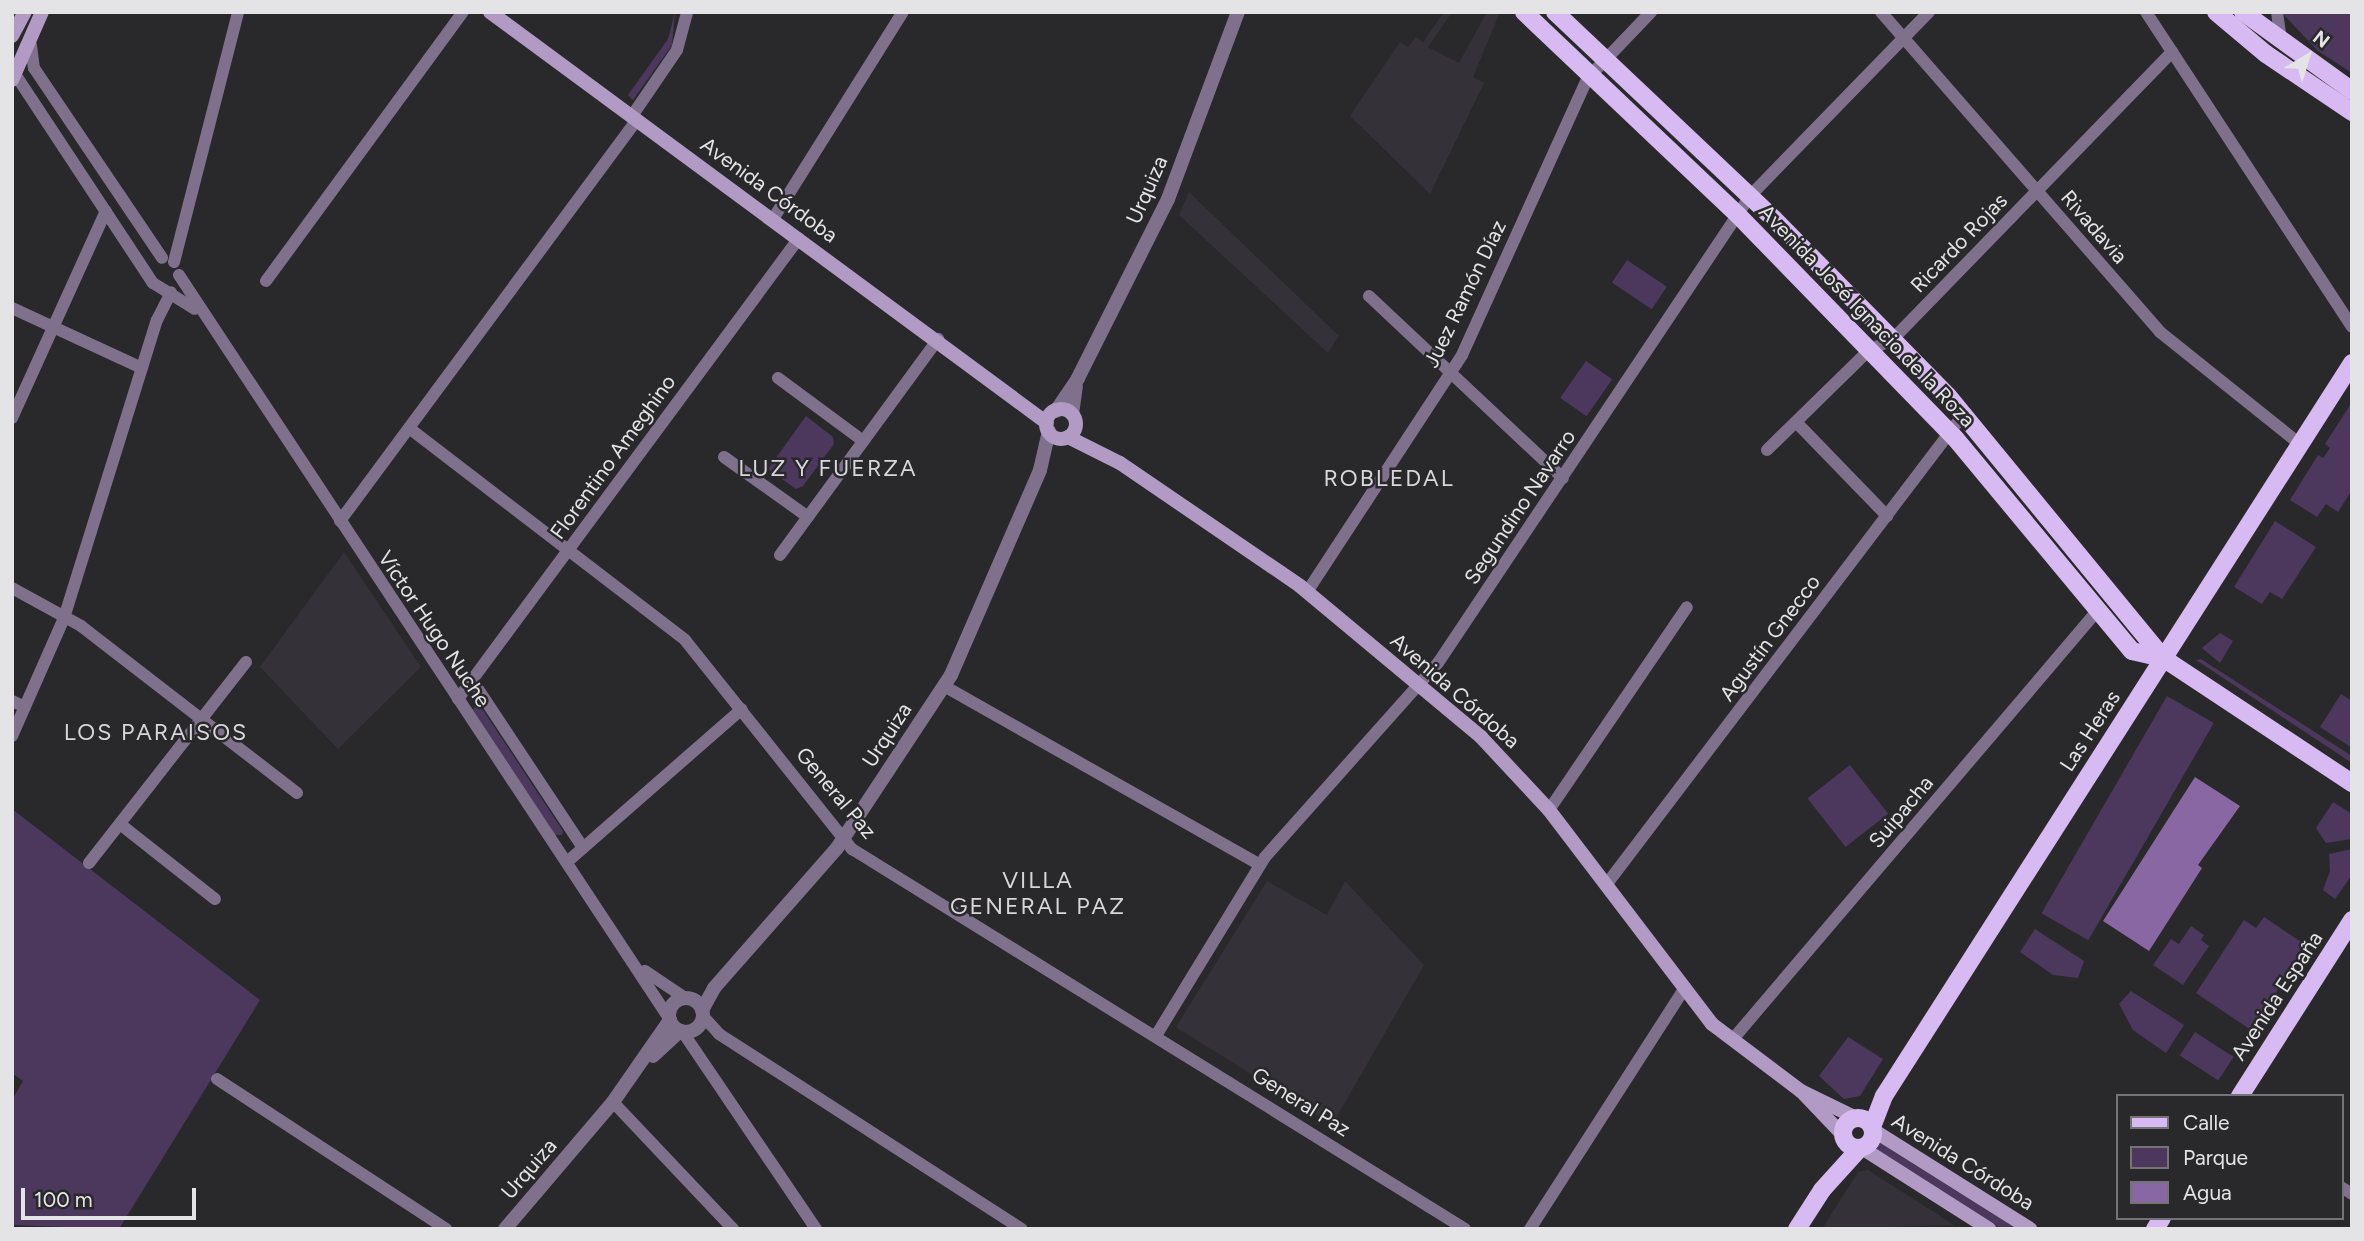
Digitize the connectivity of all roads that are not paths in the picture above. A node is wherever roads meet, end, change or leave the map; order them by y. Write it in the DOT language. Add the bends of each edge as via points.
graph roads {
  1 [pos="25,12"];
  2 [pos="42,12"];
  3 [pos="238,12"];
  4 [pos="463,12"];
  5 [pos="490,12"];
  6 [pos="687,12"];
  7 [pos="903,12"];
  8 [pos="1238,12"];
  9 [pos="1524,12"];
  10 [pos="1555,12"];
  11 [pos="1651,12"];
  12 [pos="1881,12"];
  13 [pos="1929,12"];
  14 [pos="2146,12"];
  15 [pos="2216,12"];
  16 [pos="2243,12"];
  17 [pos="2277,12"];
  18 [pos="13,34"];
  19 [pos="1903,38"];
  20 [pos="31,43"];
  21 [pos="2281,43"];
  22 [pos="2172,52"];
  23 [pos="1605,60"];
  24 [pos="18,73"];
  25 [pos="1591,75"];
  26 [pos="2352,91"];
  27 [pos="2352,111"];
  28 [pos="634,118"];
  29 [pos="1667,118"];
  30 [pos="1671,152"];
  31 [pos="2037,191"];
  32 [pos="1750,196"];
  33 [pos="106,211"];
  34 [pos="1738,215"];
  35 [pos="773,219"];
  36 [pos="799,238"];
  37 [pos="169,263"];
  38 [pos="149,275"];
  39 [pos="265,281"];
  40 [pos="167,291"];
  41 [pos="1369,296"];
  42 [pos="12,308"];
  43 [pos="203,316"];
  44 [pos="53,327"];
  45 [pos="2352,327"];
  46 [pos="938,340"];
  47 [pos="1892,340"];
  48 [pos="1869,351"];
  49 [pos="2352,363"];
  50 [pos="142,368"];
  51 [pos="1450,372"];
  52 [pos="778,378"];
  53 [pos="1078,378"];
  54 [pos="1948,396"];
  55 [pos="1964,415"];
  56 [pos="12,418"];
  57 [pos="1051,419"];
  58 [pos="1074,419"];
  59 [pos="1796,422"];
  60 [pos="409,428"];
  61 [pos="1950,433"];
  62 [pos="1066,438"];
  63 [pos="863,442"];
  64 [pos="2300,444"];
  65 [pos="1767,450"];
  66 [pos="724,457"];
  67 [pos="1119,463"];
  68 [pos="1040,470"];
  69 [pos="1563,478"];
  70 [pos="1887,516"];
  71 [pos="808,517"];
  72 [pos="340,521"];
  73 [pos="568,550"];
  74 [pos="780,555"];
  75 [pos="12,589"];
  76 [pos="1307,592"];
  77 [pos="1687,607"];
  78 [pos="2098,610"];
  79 [pos="64,618"];
  80 [pos="2163,658"];
  81 [pos="246,662"];
  82 [pos="472,680"];
  83 [pos="1418,684"];
  84 [pos="944,686"];
  85 [pos="458,699"];
  86 [pos="12,701"];
  87 [pos="25,707"];
  88 [pos="742,709"];
  89 [pos="202,719"];
  90 [pos="12,736"];
  91 [pos="2352,783"];
  92 [pos="297,793"];
  93 [pos="1549,810"];
  94 [pos="120,824"];
  95 [pos="844,839"];
  96 [pos="583,848"];
  97 [pos="89,863"];
  98 [pos="567,863"];
  99 [pos="1260,865"];
  100 [pos="1606,885"];
  101 [pos="215,899"];
  102 [pos="2351,924"];
  103 [pos="634,962"];
  104 [pos="715,988"];
  105 [pos="1685,988"];
  106 [pos="687,999"];
  107 [pos="702,1012"];
  108 [pos="669,1019"];
  109 [pos="681,1031"];
  110 [pos="1157,1034"];
  111 [pos="1733,1039"];
  112 [pos="636,1071"];
  113 [pos="217,1079"];
  114 [pos="1801,1091"];
  115 [pos="2241,1094"];
  116 [pos="613,1102"];
  117 [pos="1856,1118"];
  118 [pos="1873,1129"];
  119 [pos="1843,1135"];
  120 [pos="1861,1148"];
  121 [pos="446,1229"];
  122 [pos="505,1229"];
  123 [pos="733,1229"];
  124 [pos="816,1229"];
  125 [pos="1022,1229"];
  126 [pos="1465,1229"];
  127 [pos="1530,1229"];
  128 [pos="1797,1229"];
  129 [pos="1989,1229"];
  130 [pos="2030,1229"];
  1 -- 18 [label="main road"];
  2 -- 20 [label="main road"];
  3 -- 37 [label="street"];
  4 -- 39 [label="street"];
  5 -- 28 [label="main road, Avenida Córdoba"];
  6 -- 28 [label="street" via="677,50"];
  7 -- 35 [label="street"];
  8 -- 53 [label="street, Urquiza" via="1171,192"];
  9 -- 25 [label="main road, Avenida José Ignacio de la Roza"];
  10 -- 23 [label="main road, Avenida José Ignacio de la Roza"];
  11 -- 23 [label="street, Juez Ramón Díaz"];
  12 -- 19 [label="street, Rivadavia"];
  13 -- 19 [label="street, Segundino Navarro"];
  14 -- 22 [label="street"];
  15 -- 27 [label="main road" via="2266,54"];
  16 -- 21 [label="main road"];
  17 -- 21 [label="street"];
  18 -- 20 [label="main road" via="27,31"];
  19 -- 31 [label="street, Rivadavia"];
  19 -- 32 [label="street, Segundino Navarro"];
  20 -- 24 [label="main road"];
  21 -- 26 [label="main road"];
  22 -- 31 [label="street, Ricardo Rojas"];
  22 -- 45 [label="street"];
  23 -- 25 [label="street, Juez Ramón Díaz"];
  23 -- 29 [label="main road, Avenida José Ignacio de la Roza"];
  24 -- 33 [label="street"];
  24 -- 37 [label="street, Víctor Hugo Nuche"];
  25 -- 29 [label="main road" via="1616,84 1642,106"];
  25 -- 30 [label="main road, Avenida José Ignacio de la Roza"];
  25 -- 51 [label="street, Juez Ramón Díaz"];
  28 -- 35 [label="main road, Avenida Córdoba"];
  28 -- 60 [label="street"];
  29 -- 32 [label="main road, Avenida José Ignacio de la Roza"];
  30 -- 32 [label="main road" via="1727,189"];
  30 -- 34 [label="main road, Avenida José Ignacio de la Roza"];
  31 -- 47 [label="street, Ricardo Rojas"];
  31 -- 64 [label="street, Rivadavia" via="2160,332"];
  32 -- 34 [label="street, Segundino Navarro"];
  32 -- 47 [label="main road, Avenida José Ignacio de la Roza"];
  33 -- 38 [label="street"];
  33 -- 44 [label="street"];
  34 -- 48 [label="main road, Avenida José Ignacio de la Roza"];
  34 -- 69 [label="street, Segundino Navarro"];
  35 -- 36 [label="main road, Avenida Córdoba"];
  36 -- 46 [label="main road, Avenida Córdoba"];
  36 -- 73 [label="street, Florentino Ameghino"];
  37 -- 38 [label="street"];
  37 -- 40 [label="street"];
  37 -- 43 [label="street, Víctor Hugo Nuche"];
  38 -- 40 [label="street, Víctor Hugo Nuche"];
  40 -- 43 [label="street, Víctor Hugo Nuche"];
  40 -- 50 [label="street"];
  41 -- 51 [label="street"];
  42 -- 44 [label="street"];
  43 -- 72 [label="street, Víctor Hugo Nuche"];
  44 -- 50 [label="street"];
  44 -- 56 [label="street"];
  46 -- 57 [label="main road, Avenida Córdoba"];
  46 -- 63 [label="street"];
  47 -- 48 [label="street, Ricardo Rojas"];
  47 -- 54 [label="main road, Avenida José Ignacio de la Roza"];
  48 -- 54 [label="main road" via="1897,359"];
  48 -- 59 [label="street, Ricardo Rojas"];
  48 -- 61 [label="main road, Avenida José Ignacio de la Roza"];
  49 -- 64 [label="main road, Las Heras"];
  50 -- 79 [label="street"];
  51 -- 69 [label="street"];
  51 -- 76 [label="street, Juez Ramón Díaz"];
  52 -- 63 [label="street"];
  53 -- 57 [label="street, Urquiza"];
  53 -- 58 [label="street, Urquiza"];
  54 -- 55 [label="main road, Avenida José Ignacio de la Roza"];
  55 -- 61 [label="street, Agustín Gnecco"];
  55 -- 80 [label="main road, Avenida José Ignacio de la Roza"];
  57 -- 58 [label="main road"];
  57 -- 62 [label="main road, Avenida Córdoba"];
  57 -- 68 [label="street, Urquiza"];
  58 -- 62 [label="main road"];
  58 -- 67 [label="main road, Avenida Córdoba"];
  59 -- 65 [label="street, Ricardo Rojas"];
  59 -- 70 [label="street"];
  60 -- 72 [label="street"];
  60 -- 73 [label="street, General Paz"];
  61 -- 70 [label="street, Agustín Gnecco"];
  61 -- 78 [label="main road, Avenida José Ignacio de la Roza"];
  62 -- 67 [label="main road, Avenida Córdoba"];
  62 -- 68 [label="street, Urquiza"];
  63 -- 71 [label="street"];
  64 -- 80 [label="main road, Las Heras"];
  66 -- 71 [label="street"];
  67 -- 76 [label="main road, Avenida Córdoba"];
  68 -- 84 [label="street, Urquiza"];
  69 -- 83 [label="street, Segundino Navarro"];
  70 -- 100 [label="street, Agustín Gnecco"];
  71 -- 74 [label="street"];
  72 -- 85 [label="street, Víctor Hugo Nuche"];
  73 -- 82 [label="street, Florentino Ameghino"];
  73 -- 88 [label="street, General Paz" via="685,640"];
  75 -- 79 [label="street"];
  76 -- 83 [label="main road, Avenida Córdoba"];
  77 -- 93 [label="street"];
  78 -- 80 [label="main road, Avenida José Ignacio de la Roza" via="2132,651"];
  78 -- 111 [label="street, Suipacha"];
  79 -- 87 [label="street"];
  79 -- 89 [label="street" via="81,626"];
  80 -- 91 [label="main road, Avenida José Ignacio de la Roza"];
  80 -- 118 [label="main road, Las Heras" via="1884,1096"];
  81 -- 89 [label="street"];
  82 -- 85 [label="street, Florentino Ameghino"];
  82 -- 96 [label="street, Víctor Hugo Nuche"];
  83 -- 93 [label="main road, Avenida Córdoba" via="1481,737"];
  83 -- 99 [label="street, Segundino Navarro"];
  84 -- 95 [label="street, Urquiza"];
  84 -- 99 [label="street"];
  85 -- 98 [label="street, Víctor Hugo Nuche"];
  86 -- 87 [label="street"];
  87 -- 90 [label="street"];
  88 -- 95 [label="street, General Paz"];
  88 -- 96 [label="street"];
  89 -- 92 [label="street"];
  89 -- 94 [label="street"];
  93 -- 100 [label="main road, Avenida Córdoba"];
  94 -- 97 [label="street"];
  94 -- 101 [label="street"];
  95 -- 104 [label="street, Urquiza"];
  95 -- 110 [label="street, General Paz" via="852,849"];
  96 -- 98 [label="street"];
  98 -- 103 [label="street, Víctor Hugo Nuche"];
  99 -- 110 [label="street, Segundino Navarro"];
  100 -- 105 [label="main road, Avenida Córdoba"];
  102 -- 115 [label="main road, Avenida España"];
  103 -- 106 [label="street, Víctor Hugo Nuche"];
  103 -- 108 [label="street, Víctor Hugo Nuche"];
  104 -- 106 [label="street, Urquiza"];
  104 -- 107 [label="street, Urquiza"];
  105 -- 111 [label="main road, Avenida Córdoba" via="1712,1024"];
  105 -- 127 [label="street"];
  106 -- 107 [label="street"];
  106 -- 108 [label="street" via="673,1004"];
  107 -- 109 [label="street" via="698,1027"];
  107 -- 125 [label="street" via="719,1034"];
  108 -- 109 [label="street"];
  108 -- 112 [label="street, Urquiza"];
  109 -- 112 [label="street, Urquiza"];
  109 -- 124 [label="street"];
  110 -- 126 [label="street, General Paz"];
  111 -- 114 [label="main road, Avenida Córdoba"];
  112 -- 116 [label="street, Urquiza"];
  113 -- 121 [label="street"];
  114 -- 117 [label="main road, Avenida Córdoba"];
  114 -- 119 [label="main road, Avenida Córdoba"];
  116 -- 122 [label="street, Urquiza"];
  116 -- 123 [label="street"];
  117 -- 118 [label="main road"];
  117 -- 119 [label="main road" via="1846,1124"];
  118 -- 120 [label="main road" via="1871,1142"];
  118 -- 130 [label="main road, Avenida Córdoba"];
  119 -- 120 [label="main road" via="1849,1146"];
  120 -- 128 [label="main road" via="1822,1190"];
  120 -- 129 [label="main road, Avenida Córdoba"];
}
